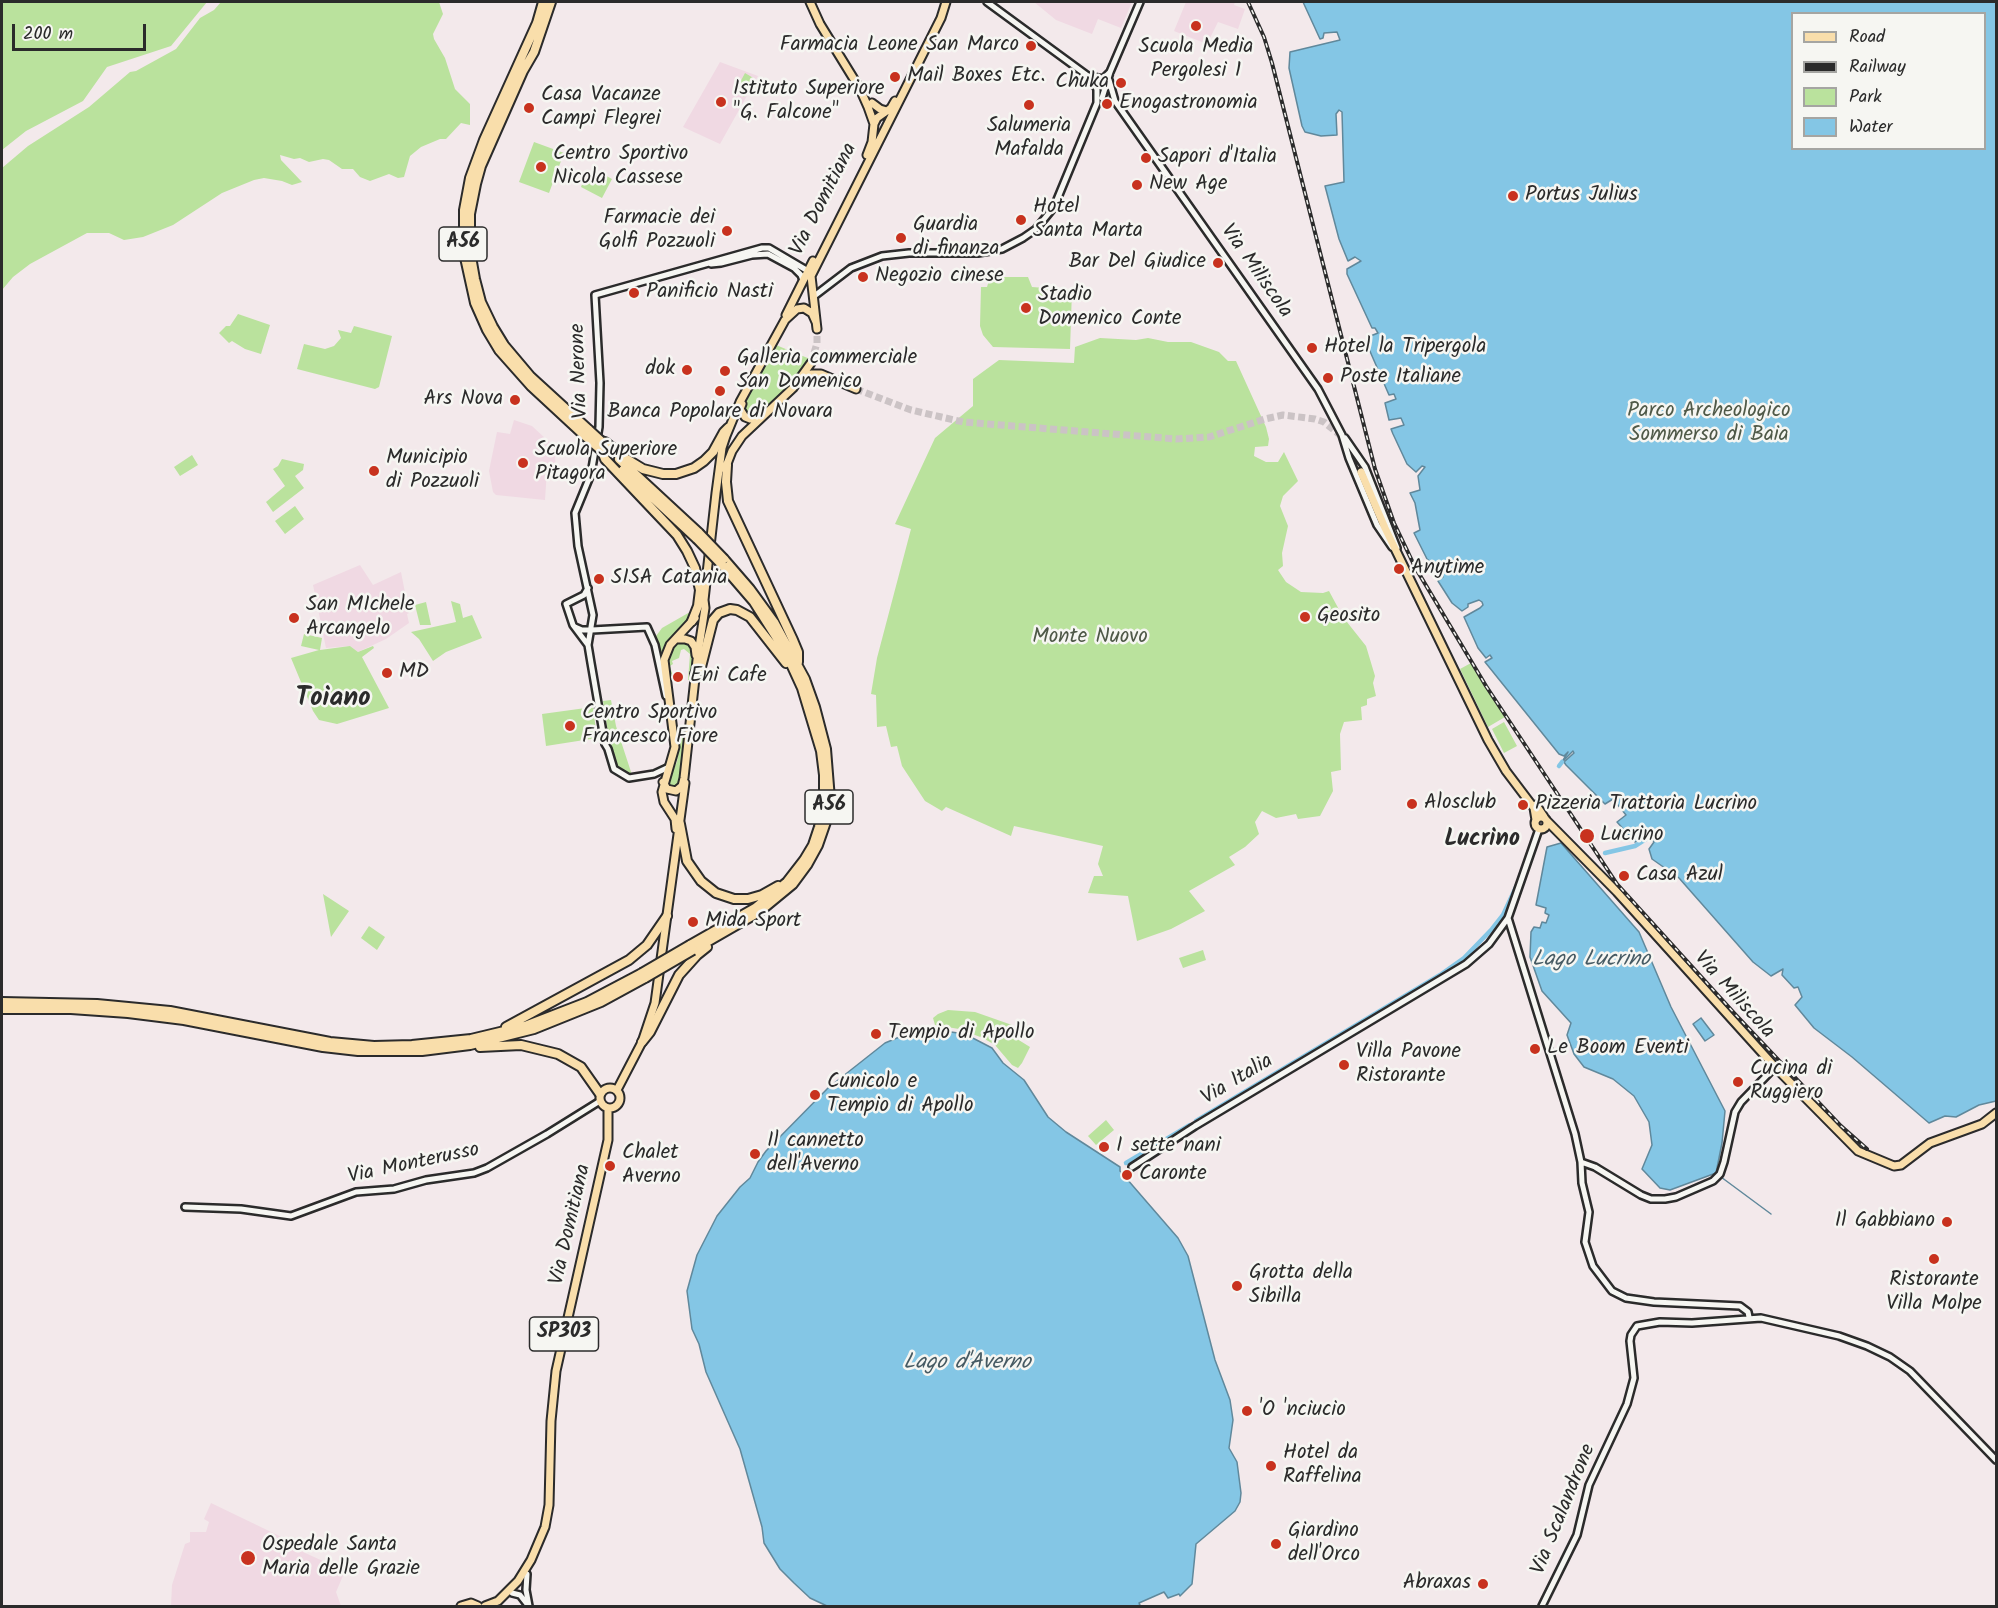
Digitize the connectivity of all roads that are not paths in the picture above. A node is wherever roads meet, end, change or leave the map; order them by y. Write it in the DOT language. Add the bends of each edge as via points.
graph roads {
  1 [pos="543,2"];
  2 [pos="551,2"];
  3 [pos="810,2"];
  4 [pos="944,2"];
  5 [pos="987,2"];
  6 [pos="1140,2"];
  7 [pos="1110,72"];
  8 [pos="1092,77"];
  9 [pos="1110,87"];
  10 [pos="860,89"];
  11 [pos="1100,100"];
  12 [pos="1115,101"];
  13 [pos="872,103"];
  14 [pos="887,111"];
  15 [pos="876,119"];
  16 [pos="881,136"];
  17 [pos="878,144"];
  18 [pos="769,251"];
  19 [pos="808,271"];
  20 [pos="803,280"];
  21 [pos="813,297"];
  22 [pos="785,320"];
  23 [pos="820,374"];
  24 [pos="799,382"];
  25 [pos="856,389"];
  26 [pos="743,399"];
  27 [pos="762,418"];
  28 [pos="727,432"];
  29 [pos="587,433"];
  30 [pos="1342,435"];
  31 [pos="601,441"];
  32 [pos="735,446"];
  33 [pos="602,451"];
  34 [pos="1358,455"];
  35 [pos="1351,464"];
  36 [pos="727,465"];
  37 [pos="1360,470"];
  38 [pos="717,504"];
  39 [pos="698,536"];
  40 [pos="588,587"];
  41 [pos="581,597"];
  42 [pos="704,600"];
  43 [pos="591,602"];
  44 [pos="692,621"];
  45 [pos="593,622"];
  46 [pos="575,627"];
  47 [pos="592,630"];
  48 [pos="676,639"];
  49 [pos="588,645"];
  50 [pos="697,660"];
  51 [pos="797,669"];
  52 [pos="695,674"];
  53 [pos="670,706"];
  54 [pos="669,767"];
  55 [pos="684,778"];
  56 [pos="663,782"];
  57 [pos="1542,823"];
  58 [pos="680,824"];
  59 [pos="677,838"];
  60 [pos="787,882"];
  61 [pos="667,916"];
  62 [pos="744,918"];
  63 [pos="1508,918"];
  64 [pos="719,935"];
  65 [pos="692,948"];
  66 [pos="643,975"];
  67 [pos="2,1002"];
  68 [pos="2,1009"];
  69 [pos="499,1033"];
  70 [pos="642,1042"];
  71 [pos="470,1045"];
  72 [pos="1775,1067"];
  73 [pos="617,1090"];
  74 [pos="600,1097"];
  75 [pos="608,1108"];
  76 [pos="1996,1113"];
  77 [pos="1581,1162"];
  78 [pos="1132,1167"];
  79 [pos="185,1207"];
  80 [pos="1749,1317"];
  81 [pos="1996,1460"];
  82 [pos="531,1560"];
  83 [pos="518,1587"];
  84 [pos="461,1606"];
  85 [pos="481,1606"];
  86 [pos="494,1606"];
  87 [pos="528,1606"];
  88 [pos="1542,1606"];
  1 -- 29 [label="highway, A56" via="470,178 464,210 464,253 475,303 499,350 531,386"];
  2 -- 29 [label="highway, A56" via="534,52 481,166 470,214 470,251 482,302 504,345"];
  3 -- 10 [label="main road"];
  4 -- 14 [label="main road, Via Domitiana"];
  4 -- 16 [label="main road, Via Domitiana" via="941,18"];
  5 -- 8 [label="street"];
  6 -- 7 [label="street"];
  7 -- 8 [label="street" via="1105,78"];
  7 -- 9 [label="street"];
  8 -- 9 [label="street"];
  8 -- 11 [label="street"];
  9 -- 11 [label="street"];
  9 -- 12 [label="street, Via Miliscola"];
  10 -- 13 [label="main road"];
  10 -- 15 [label="main road"];
  11 -- 12 [label="street"];
  11 -- 21 [label="street" via="1054,207 1029,234 996,251 882,256 851,268"];
  12 -- 30 [label="street, Via Miliscola" via="1318,389"];
  13 -- 14 [label="main road"];
  13 -- 15 [label="main road"];
  14 -- 15 [label="main road, Via Domitiana"];
  15 -- 16 [label="main road" via="885,119"];
  15 -- 17 [label="main road"];
  15 -- 19 [label="main road, Via Domitiana" via="870,148"];
  16 -- 17 [label="main road, Via Domitiana"];
  17 -- 21 [label="main road, Via Domitiana" via="813,270"];
  18 -- 19 [label="street"];
  18 -- 20 [label="street"];
  18 -- 40 [label="street, Via Nerone" via="752,250 720,258 711,264 594,295 599,427 591,474 575,513"];
  19 -- 20 [label="main road, Via Domitiana"];
  20 -- 22 [label="main road, Via Domitiana"];
  21 -- 22 [label="main road, Via Domitiana" via="816,326 812,313 804,308"];
  22 -- 26 [label="main road, Via Domitiana"];
  23 -- 24 [label="main road" via="811,374"];
  23 -- 24 [label="main road" via="812,363"];
  23 -- 25 [label="main road"];
  24 -- 27 [label="main road"];
  26 -- 27 [label="main road" via="742,415"];
  26 -- 28 [label="main road, Via Domitiana"];
  27 -- 32 [label="main road"];
  28 -- 31 [label="highway" via="704,461 676,474 643,469"];
  28 -- 32 [label="main road" via="728,443"];
  28 -- 38 [label="main road, Via Domitiana"];
  29 -- 31 [label="highway, A56, bridge"];
  29 -- 33 [label="highway, A56, bridge"];
  30 -- 34 [label="street, Via Miliscola"];
  30 -- 35 [label="street, Via Miliscola"];
  31 -- 39 [label="highway, A56"];
  32 -- 36 [label="main road"];
  33 -- 39 [label="highway, A56"];
  33 -- 44 [label="highway" via="605,459 677,535 689,555 700,590"];
  34 -- 35 [label="street" via="1357,464"];
  34 -- 37 [label="street, Via Miliscola"];
  35 -- 37 [label="street, Via Miliscola"];
  36 -- 38 [label="main road"];
  36 -- 51 [label="highway" via="728,501 798,652"];
  37 -- 57 [label="main road, Via Miliscola" via="1483,730"];
  38 -- 42 [label="main road"];
  39 -- 51 [label="highway, A56, bridge" via="724,562"];
  40 -- 41 [label="street"];
  40 -- 43 [label="street"];
  41 -- 43 [label="street"];
  41 -- 46 [label="street" via="566,604"];
  42 -- 44 [label="main road"];
  42 -- 50 [label="main road"];
  43 -- 45 [label="street"];
  44 -- 48 [label="main road"];
  45 -- 46 [label="street" via="585,628"];
  45 -- 47 [label="street"];
  46 -- 47 [label="street"];
  46 -- 49 [label="street"];
  47 -- 49 [label="street"];
  47 -- 53 [label="street" via="647,627"];
  48 -- 50 [label="main road" via="691,641"];
  48 -- 53 [label="main road" via="664,660"];
  49 -- 54 [label="street" via="605,744 614,769 629,778"];
  50 -- 52 [label="main road"];
  51 -- 52 [label="highway" via="789,667 753,620 733,609 715,616 701,667"];
  51 -- 60 [label="highway, A56" via="818,739 824,792 822,818 813,845"];
  51 -- 62 [label="highway, A56" via="815,707 826,749 830,785 827,819 801,874 776,900"];
  52 -- 55 [label="main road"];
  53 -- 54 [label="main road" via="675,747"];
  54 -- 56 [label="main road"];
  55 -- 56 [label="main road" via="676,791 667,789"];
  55 -- 58 [label="main road"];
  56 -- 59 [label="main road" via="662,799 675,819"];
  57 -- 63 [label="street, Via Italia"];
  57 -- 72 [label="main road, Via Miliscola" via="1555,829 1617,892"];
  58 -- 59 [label="main road"];
  58 -- 60 [label="highway" via="687,861 700,881 716,893 748,899"];
  59 -- 61 [label="main road"];
  60 -- 62 [label="highway, A56"];
  61 -- 69 [label="highway" via="647,945 629,960"];
  61 -- 70 [label="main road" via="655,1003"];
  62 -- 64 [label="highway, A56"];
  62 -- 65 [label="highway, A56"];
  63 -- 77 [label="street"];
  63 -- 78 [label="street, Via Italia" via="1489,944 1466,964"];
  64 -- 65 [label="highway, A56"];
  64 -- 70 [label="highway" via="687,964"];
  65 -- 66 [label="highway, bridge"];
  66 -- 69 [label="highway" via="568,1010"];
  66 -- 71 [label="highway" via="601,1002 559,1020"];
  67 -- 69 [label="highway" via="97,1004 170,1011 299,1038 358,1045 428,1044"];
  68 -- 71 [label="highway" via="128,1013 358,1051 422,1051"];
  70 -- 73 [label="main road"];
  71 -- 74 [label="highway" via="521,1045 549,1051 581,1067"];
  72 -- 76 [label="main road, Via Miliscola" via="1858,1151 1894,1166 1907,1162 1930,1143 1982,1124"];
  72 -- 77 [label="street" via="1740,1102 1718,1176 1676,1197 1651,1199"];
  73 -- 74 [label="main road" via="606,1088"];
  73 -- 75 [label="main road" via="619,1103"];
  74 -- 75 [label="main road"];
  74 -- 79 [label="street, Via Monterusso" via="547,1134 474,1173 394,1189 356,1192 291,1216"];
  75 -- 82 [label="main road, Via Domitiana / SP303" via="608,1140 555,1380 547,1516"];
  77 -- 80 [label="street" via="1589,1212 1586,1250 1612,1291 1639,1300 1740,1306"];
  80 -- 81 [label="street" via="1839,1336 1890,1358 1927,1386"];
  80 -- 88 [label="street, Via Scalandrone" via="1660,1322 1634,1330 1630,1341 1634,1378 1628,1404 1589,1485 1577,1535"];
  82 -- 83 [label="main road, Via Domitiana / SP303"];
  82 -- 83 [label="main road, Via Domitiana"];
  83 -- 85 [label="main road, Via Domitiana" via="498,1601"];
  83 -- 86 [label="main road, Via Domitiana"];
  83 -- 87 [label="street"];
  83 -- 87 [label="street"];
  84 -- 85 [label="main road"];
}
